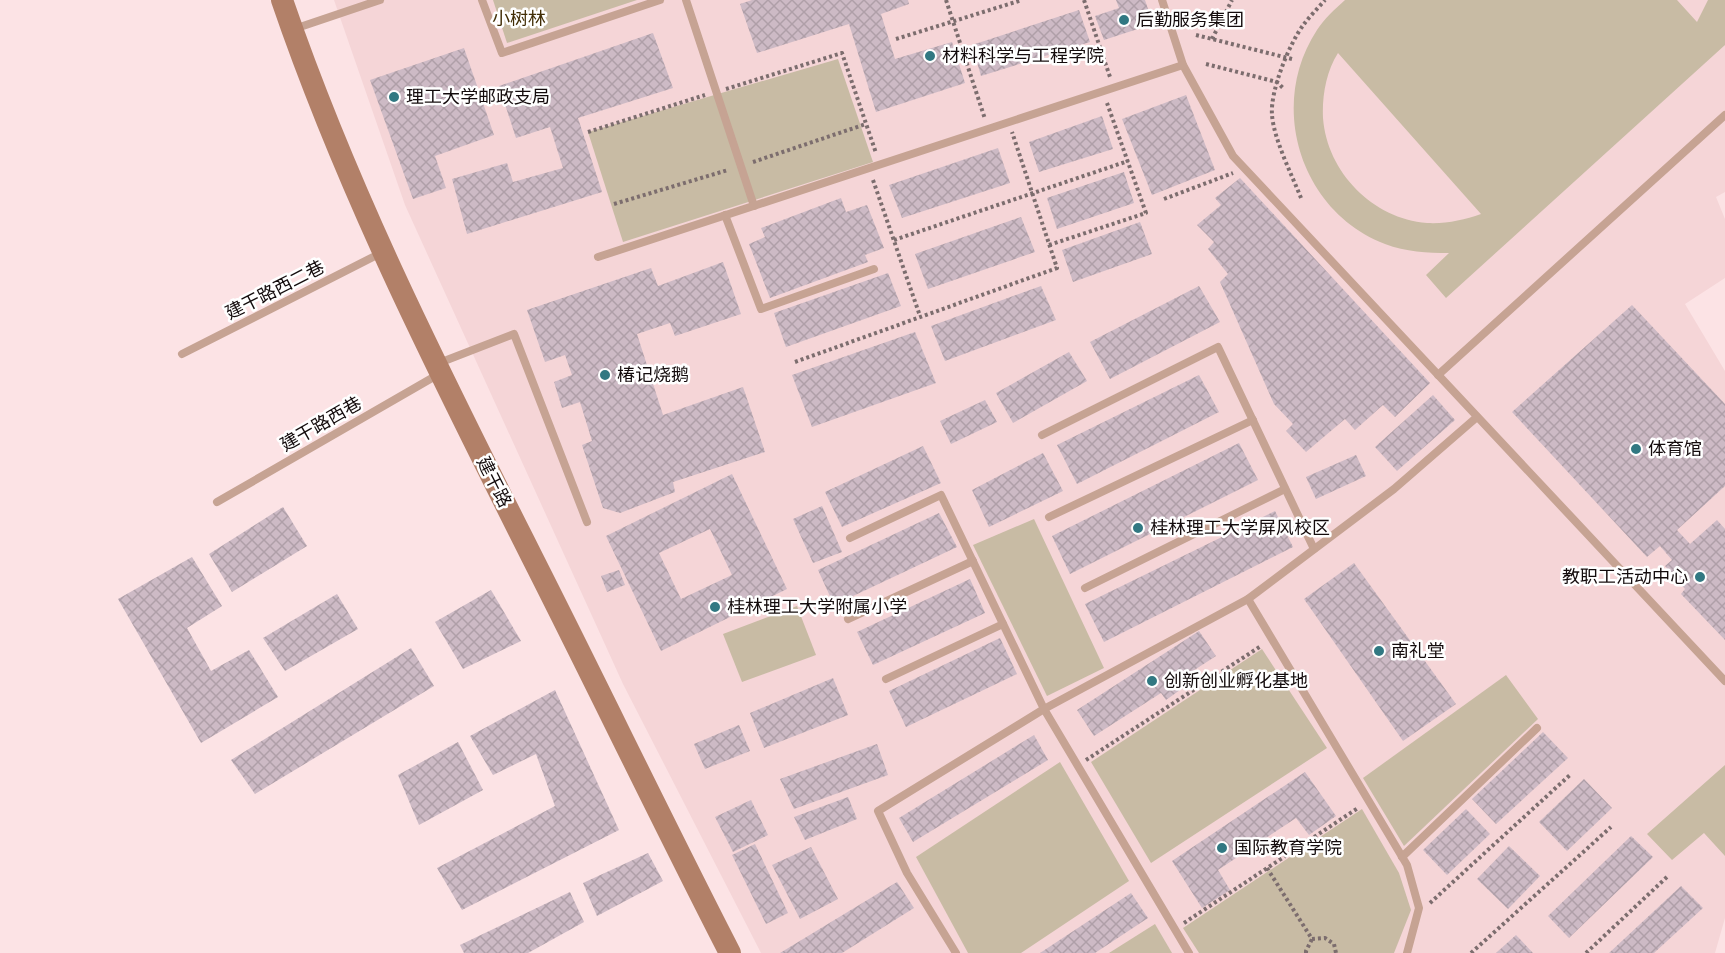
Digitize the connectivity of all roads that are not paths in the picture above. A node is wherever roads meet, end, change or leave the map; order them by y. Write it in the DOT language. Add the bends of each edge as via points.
graph roads {
  1 [pos="282,0"];
  2 [pos="380,0"];
  3 [pos="482,0"];
  4 [pos="660,0"];
  5 [pos="686,0"];
  6 [pos="1162,0"];
  7 [pos="292,30"];
  8 [pos="1183,65"];
  9 [pos="1725,116"];
  10 [pos="754,206"];
  11 [pos="725,215"];
  12 [pos="383,253"];
  13 [pos="598,257"];
  14 [pos="874,269"];
  15 [pos="182,354"];
  16 [pos="438,369"];
  17 [pos="1438,375"];
  18 [pos="1477,417"];
  19 [pos="1252,420"];
  20 [pos="1042,435"];
  21 [pos="1286,489"];
  22 [pos="217,502"];
  23 [pos="1049,517"];
  24 [pos="587,522"];
  25 [pos="850,538"];
  26 [pos="1314,549"];
  27 [pos="973,561"];
  28 [pos="1085,588"];
  29 [pos="1248,599"];
  30 [pos="848,619"];
  31 [pos="1003,624"];
  32 [pos="886,679"];
  33 [pos="1725,681"];
  34 [pos="1044,709"];
  35 [pos="1537,728"];
  36 [pos="1402,856"];
  37 [pos="730,953"];
  38 [pos="956,953"];
  39 [pos="1189,953"];
  40 [pos="1407,953"];
  1 -- 7 [label="main road, 建干路"];
  2 -- 7 [label="lane"];
  3 -- 4 [label="lane" via="502,53"];
  5 -- 10 [label="lane"];
  6 -- 8 [label="lane"];
  7 -- 12 [label="main road, 建干路"];
  8 -- 10 [label="lane"];
  8 -- 17 [label="lane" via="1233,156"];
  9 -- 17 [label="lane"];
  10 -- 11 [label="lane"];
  11 -- 13 [label="lane"];
  11 -- 14 [label="lane" via="761,309"];
  12 -- 15 [label="lane, 建干路西二巷"];
  12 -- 16 [label="main road, 建干路"];
  16 -- 22 [label="lane, 建干路西巷"];
  16 -- 24 [label="lane, 建干路西巷" via="514,334"];
  16 -- 37 [label="main road, 建干路"];
  17 -- 18 [label="lane"];
  18 -- 26 [label="lane" via="1395,489"];
  18 -- 33 [label="lane"];
  19 -- 20 [label="lane" via="1218,347"];
  19 -- 21 [label="lane"];
  19 -- 23 [label="lane"];
  21 -- 26 [label="lane"];
  21 -- 28 [label="lane"];
  25 -- 27 [label="lane" via="941,495"];
  26 -- 29 [label="lane"];
  27 -- 30 [label="lane"];
  27 -- 31 [label="lane"];
  29 -- 34 [label="lane"];
  29 -- 36 [label="lane"];
  31 -- 32 [label="lane"];
  31 -- 34 [label="lane"];
  34 -- 38 [label="lane" via="879,811 907,873"];
  34 -- 39 [label="lane"];
  35 -- 36 [label="lane"];
  36 -- 40 [label="lane" via="1419,908"];
}
